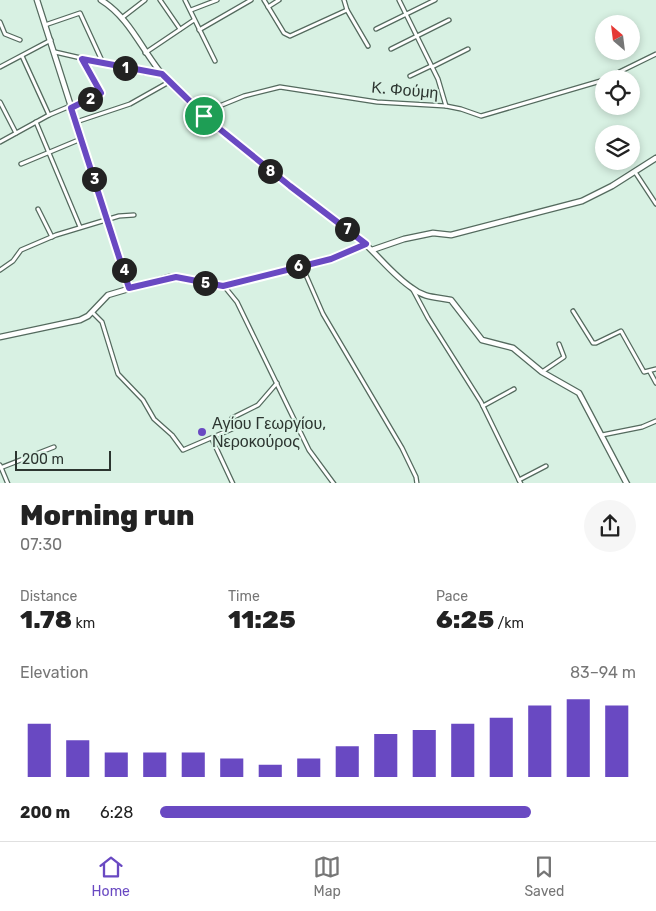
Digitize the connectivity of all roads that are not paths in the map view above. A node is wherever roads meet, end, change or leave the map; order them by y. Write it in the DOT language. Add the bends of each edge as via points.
graph roads {
  1 [pos="37,0"];
  2 [pos="101,0"];
  3 [pos="145,0"];
  4 [pos="160,0"];
  5 [pos="184,0"];
  6 [pos="217,0"];
  7 [pos="240,0"];
  8 [pos="251,0"];
  9 [pos="264,0"];
  10 [pos="279,0"];
  11 [pos="344,0"];
  12 [pos="399,0"];
  13 [pos="435,0"];
  14 [pos="243,5"];
  15 [pos="268,7"];
  16 [pos="190,10"];
  17 [pos="347,10"];
  18 [pos="406,14"];
  19 [pos="123,17"];
  20 [pos="194,20"];
  21 [pos="449,20"];
  22 [pos="0,22"];
  23 [pos="45,25"];
  24 [pos="180,29"];
  25 [pos="376,29"];
  26 [pos="199,30"];
  27 [pos="417,35"];
  28 [pos="20,40"];
  29 [pos="51,40"];
  30 [pos="368,46"];
  31 [pos="391,49"];
  32 [pos="468,49"];
  33 [pos="54,52"];
  34 [pos="145,53"];
  35 [pos="656,54"];
  36 [pos="22,56"];
  37 [pos="82,59"];
  38 [pos="215,61"];
  39 [pos="103,64"];
  40 [pos="432,66"];
  41 [pos="0,68"];
  42 [pos="623,70"];
  43 [pos="162,74"];
  44 [pos="410,76"];
  45 [pos="169,82"];
  46 [pos="595,82"];
  47 [pos="0,102"];
  48 [pos="446,106"];
  49 [pos="71,108"];
  50 [pos="49,115"];
  51 [pos="204,116"];
  52 [pos="36,122"];
  53 [pos="75,123"];
  54 [pos="16,133"];
  55 [pos="80,139"];
  56 [pos="0,142"];
  57 [pos="49,152"];
  58 [pos="656,158"];
  59 [pos="21,164"];
  60 [pos="635,172"];
  61 [pos="656,204"];
  62 [pos="38,209"];
  63 [pos="134,215"];
  64 [pos="108,219"];
  65 [pos="80,227"];
  66 [pos="53,236"];
  67 [pos="366,244"];
  68 [pos="372,250"];
  69 [pos="302,265"];
  70 [pos="0,270"];
  71 [pos="223,286"];
  72 [pos="129,288"];
  73 [pos="412,288"];
  74 [pos="573,311"];
  75 [pos="92,312"];
  76 [pos="0,337"];
  77 [pos="559,344"];
  78 [pos="656,369"];
  79 [pos="542,372"];
  80 [pos="650,372"];
  81 [pos="277,383"];
  82 [pos="656,383"];
  83 [pos="514,389"];
  84 [pos="483,406"];
  85 [pos="656,421"];
  86 [pos="602,435"];
  87 [pos="212,438"];
  88 [pos="54,447"];
  89 [pos="546,466"];
  90 [pos="0,467"];
  91 [pos="520,482"];
  92 [pos="8,483"];
  93 [pos="233,483"];
  94 [pos="333,483"];
  95 [pos="417,483"];
  96 [pos="626,483"];
  1 -- 23 [label="main road"];
  2 -- 19 [label="main road"];
  3 -- 19 [label="street"];
  4 -- 24 [label="street"];
  5 -- 16 [label="street"];
  6 -- 16 [label="street"];
  7 -- 14 [label="street"];
  8 -- 14 [label="street"];
  9 -- 15 [label="street"];
  10 -- 15 [label="street"];
  11 -- 17 [label="street"];
  12 -- 18 [label="street"];
  13 -- 18 [label="street"];
  14 -- 26 [label="street"];
  15 -- 17 [label="street" via="287,36"];
  16 -- 20 [label="street"];
  17 -- 30 [label="street"];
  18 -- 25 [label="street"];
  18 -- 27 [label="street"];
  19 -- 34 [label="main road"];
  20 -- 24 [label="street"];
  20 -- 26 [label="street"];
  21 -- 27 [label="street"];
  22 -- 28 [label="street" via="5,34"];
  23 -- 29 [label="main road"];
  23 -- 39 [label="street" via="80,13"];
  24 -- 34 [label="street"];
  26 -- 38 [label="street"];
  27 -- 31 [label="street"];
  27 -- 40 [label="street"];
  29 -- 33 [label="main road"];
  29 -- 36 [label="street"];
  32 -- 40 [label="street"];
  33 -- 37 [label="street"];
  33 -- 49 [label="main road"];
  34 -- 43 [label="main road"];
  35 -- 42 [label="street, Κ. Φούμη"];
  36 -- 41 [label="street"];
  36 -- 50 [label="street"];
  37 -- 39 [label="street"];
  37 -- 49 [label="street" via="101,93"];
  39 -- 43 [label="street"];
  40 -- 44 [label="street"];
  40 -- 48 [label="street"];
  43 -- 45 [label="main road"];
  45 -- 51 [label="main road"];
  45 -- 53 [label="street" via="130,104"];
  46 -- 48 [label="street, Κ. Φούμη" via="481,116"];
  47 -- 54 [label="street"];
  48 -- 51 [label="street, Κ. Φούμη" via="377,102 280,87 244,96"];
  49 -- 50 [label="street"];
  49 -- 53 [label="main road"];
  50 -- 52 [label="street"];
  51 -- 67 [label="main road"];
  52 -- 54 [label="street"];
  52 -- 57 [label="street"];
  53 -- 55 [label="main road"];
  54 -- 56 [label="street"];
  55 -- 57 [label="street"];
  55 -- 64 [label="main road"];
  57 -- 59 [label="street"];
  57 -- 65 [label="street"];
  58 -- 60 [label="main road"];
  60 -- 61 [label="street"];
  60 -- 68 [label="main road" via="582,201 470,231 448,235 432,233"];
  62 -- 66 [label="street"];
  63 -- 64 [label="street"];
  64 -- 65 [label="street"];
  64 -- 72 [label="main road"];
  65 -- 66 [label="street"];
  66 -- 70 [label="street" via="21,250"];
  67 -- 68 [label="main road"];
  67 -- 69 [label="main road" via="331,259"];
  68 -- 73 [label="main road"];
  69 -- 71 [label="main road"];
  69 -- 95 [label="street" via="323,314 402,448"];
  71 -- 72 [label="main road" via="176,277"];
  71 -- 81 [label="street" via="237,302"];
  72 -- 75 [label="main road" via="106,297"];
  73 -- 79 [label="main road" via="426,296 451,300 482,340 513,348"];
  73 -- 84 [label="street"];
  74 -- 80 [label="street" via="594,343 622,332 644,372"];
  75 -- 76 [label="main road" via="76,321"];
  75 -- 87 [label="street" via="101,320 118,374 141,397 154,419 181,448 186,450"];
  77 -- 79 [label="street" via="564,358"];
  78 -- 80 [label="street"];
  79 -- 86 [label="main road" via="579,393"];
  80 -- 82 [label="street"];
  81 -- 87 [label="street" via="258,404 232,418 232,429"];
  81 -- 94 [label="street" via="314,459"];
  83 -- 84 [label="street"];
  84 -- 91 [label="street"];
  85 -- 86 [label="street"];
  86 -- 96 [label="main road"];
  87 -- 93 [label="street"];
  88 -- 90 [label="street"];
  89 -- 91 [label="street"];
  90 -- 92 [label="street"];
}
